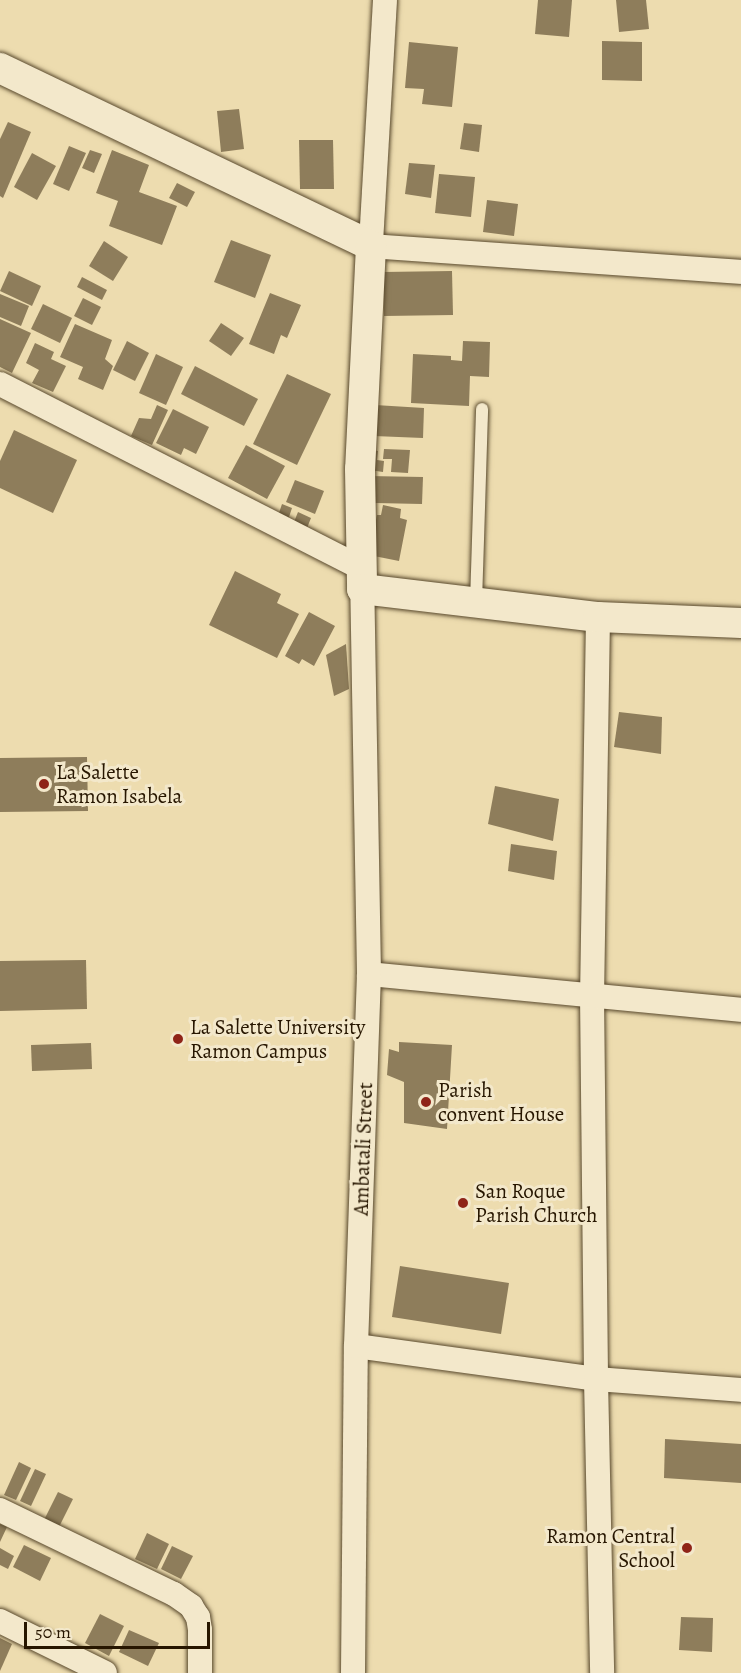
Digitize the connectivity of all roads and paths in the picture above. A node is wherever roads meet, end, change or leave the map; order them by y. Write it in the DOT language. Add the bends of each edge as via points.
graph roads {
  1 [pos="385,0"];
  2 [pos="0,68"];
  3 [pos="371,246"];
  4 [pos="741,272"];
  5 [pos="0,384"];
  6 [pos="482,409"];
  7 [pos="362,579"];
  8 [pos="476,604"];
  9 [pos="598,617"];
  10 [pos="741,623"];
  11 [pos="369,974"];
  12 [pos="592,994"];
  13 [pos="741,1010"];
  14 [pos="356,1346"];
  15 [pos="596,1379"];
  16 [pos="741,1390"];
  17 [pos="0,1510"];
  18 [pos="0,1621"];
  19 [pos="105,1673"];
  20 [pos="200,1673"];
  21 [pos="353,1673"];
  22 [pos="603,1673"];
  1 -- 3 [label="street"];
  2 -- 3 [label="street"];
  3 -- 4 [label="street"];
  3 -- 7 [label="street" via="360,469"];
  5 -- 7 [label="street"];
  6 -- 8 [label="lane"];
  7 -- 8 [label="street"];
  7 -- 11 [label="street, Ambatali Street"];
  8 -- 9 [label="street"];
  9 -- 10 [label="street"];
  9 -- 12 [label="street"];
  11 -- 12 [label="street"];
  11 -- 14 [label="street, Ambatali Street"];
  12 -- 13 [label="street"];
  12 -- 15 [label="street"];
  14 -- 15 [label="street"];
  14 -- 21 [label="street, Ambatali Street"];
  15 -- 16 [label="street"];
  15 -- 22 [label="street"];
  17 -- 20 [label="street" via="174,1594 191,1606 200,1630"];
  18 -- 19 [label="street"];
}
